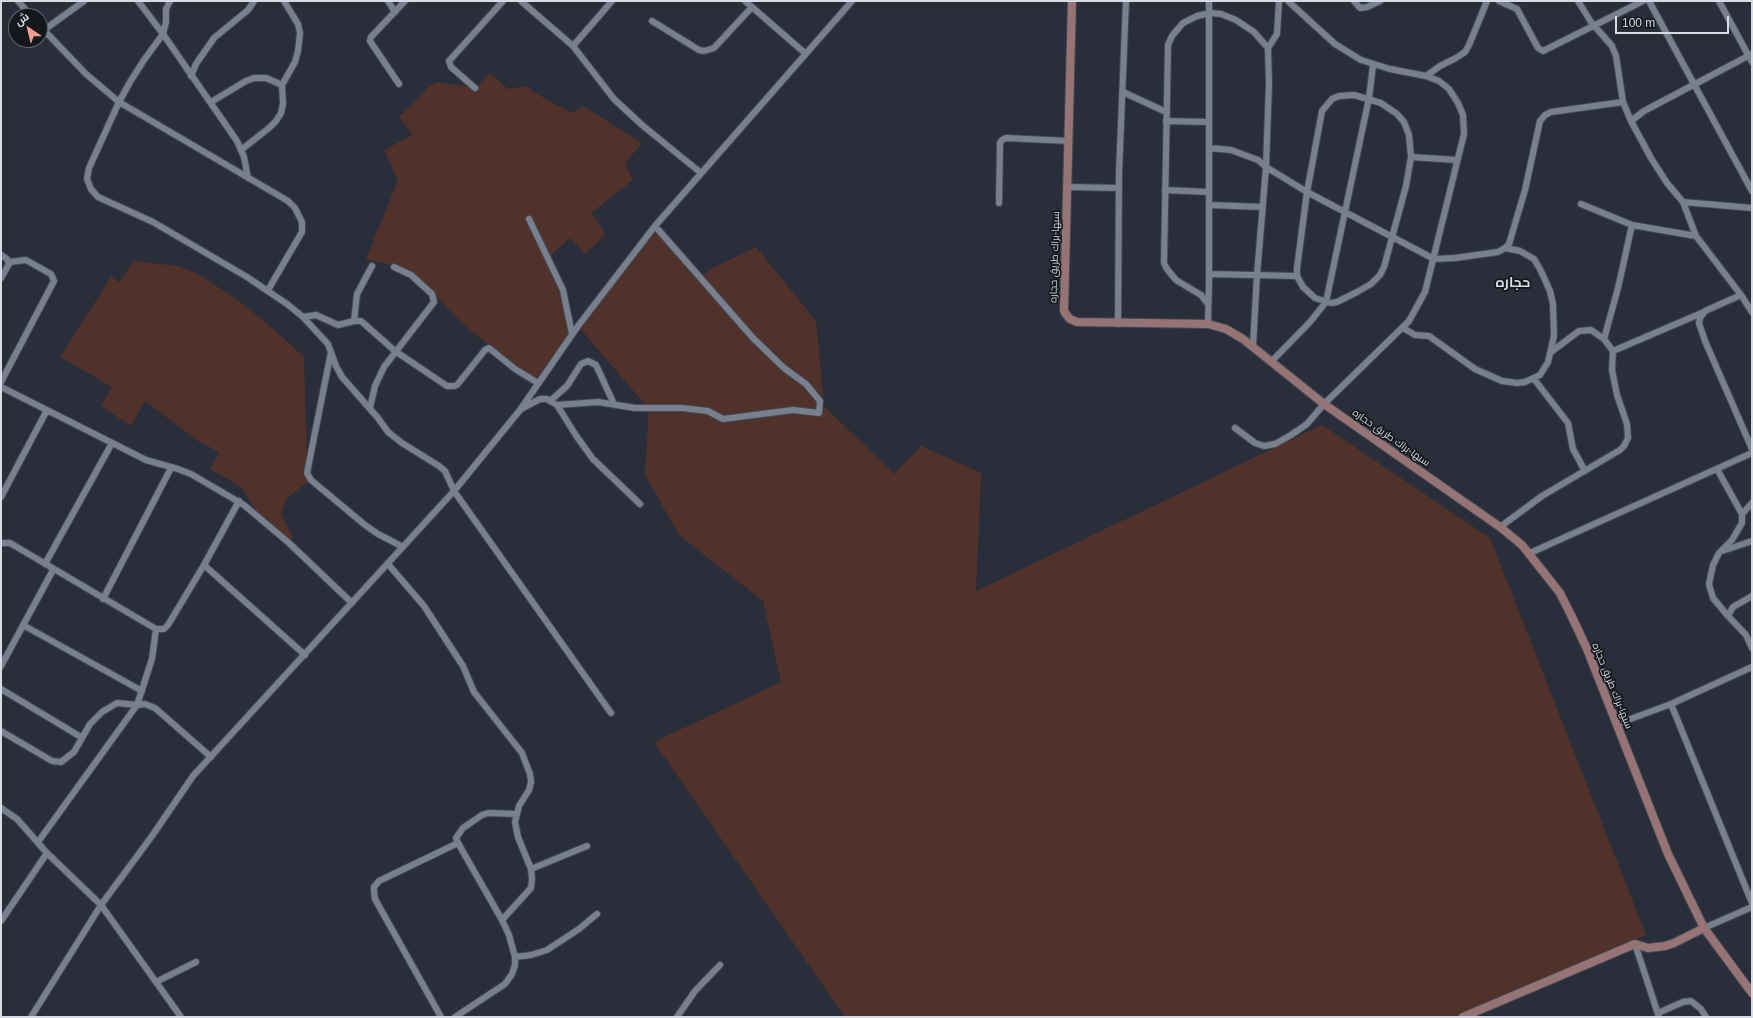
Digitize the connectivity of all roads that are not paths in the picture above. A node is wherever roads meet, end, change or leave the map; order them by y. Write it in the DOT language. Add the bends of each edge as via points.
graph roads {
  1 [pos="84,1"];
  2 [pos="138,1"];
  3 [pos="170,1"];
  4 [pos="254,1"];
  5 [pos="284,1"];
  6 [pos="388,1"];
  7 [pos="405,1"];
  8 [pos="503,1"];
  9 [pos="521,1"];
  10 [pos="612,1"];
  11 [pos="745,1"];
  12 [pos="852,1"];
  13 [pos="1072,1"];
  14 [pos="1126,1"];
  15 [pos="1209,1"];
  16 [pos="1279,1"];
  17 [pos="1288,1"];
  18 [pos="1354,1"];
  19 [pos="1380,1"];
  20 [pos="1487,1"];
  21 [pos="1499,1"];
  22 [pos="1578,1"];
  23 [pos="1643,1"];
  24 [pos="1649,1"];
  25 [pos="1719,1"];
  26 [pos="752,7"];
  27 [pos="395,12"];
  28 [pos="1210,13"];
  29 [pos="652,21"];
  30 [pos="48,24"];
  31 [pos="1594,26"];
  32 [pos="48,34"];
  33 [pos="163,34"];
  34 [pos="573,46"];
  35 [pos="1268,48"];
  36 [pos="806,54"];
  37 [pos="1751,58"];
  38 [pos="1373,65"];
  39 [pos="192,76"];
  40 [pos="1426,76"];
  41 [pos="399,84"];
  42 [pos="1694,85"];
  43 [pos="282,86"];
  44 [pos="475,88"];
  45 [pos="1123,92"];
  46 [pos="1369,98"];
  47 [pos="119,102"];
  48 [pos="211,102"];
  49 [pos="1623,102"];
  50 [pos="1166,112"];
  51 [pos="1166,121"];
  52 [pos="1631,121"];
  53 [pos="1208,122"];
  54 [pos="1069,141"];
  55 [pos="1209,148"];
  56 [pos="241,150"];
  57 [pos="1411,157"];
  58 [pos="1457,160"];
  59 [pos="1266,167"];
  60 [pos="701,173"];
  61 [pos="248,178"];
  62 [pos="1067,188"];
  63 [pos="1119,188"];
  64 [pos="1165,190"];
  65 [pos="1752,191"];
  66 [pos="1208,192"];
  67 [pos="1307,192"];
  68 [pos="1682,202"];
  69 [pos="999,203"];
  70 [pos="1580,204"];
  71 [pos="1209,205"];
  72 [pos="1262,207"];
  73 [pos="1752,208"];
  74 [pos="1345,211"];
  75 [pos="529,219"];
  76 [pos="1632,225"];
  77 [pos="655,226"];
  78 [pos="1392,236"];
  79 [pos="1696,236"];
  80 [pos="1505,248"];
  81 [pos="1,255"];
  82 [pos="1434,259"];
  83 [pos="9,262"];
  84 [pos="372,266"];
  85 [pos="394,267"];
  86 [pos="1210,274"];
  87 [pos="1257,275"];
  88 [pos="1297,276"];
  89 [pos="1,278"];
  90 [pos="268,290"];
  91 [pos="1741,295"];
  92 [pos="1326,302"];
  93 [pos="1208,304"];
  94 [pos="1705,311"];
  95 [pos="1752,312"];
  96 [pos="303,317"];
  97 [pos="354,321"];
  98 [pos="1118,324"];
  99 [pos="1208,324"];
  100 [pos="1403,328"];
  101 [pos="572,334"];
  102 [pos="1604,339"];
  103 [pos="1253,346"];
  104 [pos="331,351"];
  105 [pos="395,351"];
  106 [pos="1613,351"];
  107 [pos="1551,352"];
  108 [pos="1271,362"];
  109 [pos="1534,379"];
  110 [pos="1,382"];
  111 [pos="538,383"];
  112 [pos="1,387"];
  113 [pos="550,401"];
  114 [pos="614,404"];
  115 [pos="1324,404"];
  116 [pos="557,405"];
  117 [pos="370,408"];
  118 [pos="47,410"];
  119 [pos="520,410"];
  120 [pos="1235,428"];
  121 [pos="112,443"];
  122 [pos="1752,449"];
  123 [pos="1752,453"];
  124 [pos="171,468"];
  125 [pos="1717,469"];
  126 [pos="1586,471"];
  127 [pos="454,491"];
  128 [pos="1,497"];
  129 [pos="239,501"];
  130 [pos="1752,503"];
  131 [pos="640,504"];
  132 [pos="1742,514"];
  133 [pos="1500,527"];
  134 [pos="1,538"];
  135 [pos="1752,541"];
  136 [pos="1,543"];
  137 [pos="10,543"];
  138 [pos="403,547"];
  139 [pos="1720,552"];
  140 [pos="1530,553"];
  141 [pos="45,564"];
  142 [pos="388,564"];
  143 [pos="204,565"];
  144 [pos="53,570"];
  145 [pos="1752,596"];
  146 [pos="103,599"];
  147 [pos="352,603"];
  148 [pos="1728,616"];
  149 [pos="23,625"];
  150 [pos="156,629"];
  151 [pos="1752,648"];
  152 [pos="305,655"];
  153 [pos="1,666"];
  154 [pos="1752,667"];
  155 [pos="1,690"];
  156 [pos="142,691"];
  157 [pos="1671,704"];
  158 [pos="137,705"];
  159 [pos="612,713"];
  160 [pos="1617,724"];
  161 [pos="1,730"];
  162 [pos="81,737"];
  163 [pos="211,757"];
  164 [pos="1,808"];
  165 [pos="516,814"];
  166 [pos="38,842"];
  167 [pos="458,843"];
  168 [pos="587,846"];
  169 [pos="47,853"];
  170 [pos="531,869"];
  171 [pos="1752,902"];
  172 [pos="101,905"];
  173 [pos="1752,907"];
  174 [pos="597,914"];
  175 [pos="1,920"];
  176 [pos="502,920"];
  177 [pos="1704,928"];
  178 [pos="1635,944"];
  179 [pos="516,957"];
  180 [pos="196,962"];
  181 [pos="720,965"];
  182 [pos="156,982"];
  183 [pos="1751,989"];
  184 [pos="1658,1015"];
  185 [pos="31,1017"];
  186 [pos="182,1017"];
  187 [pos="441,1017"];
  188 [pos="455,1017"];
  189 [pos="677,1017"];
  190 [pos="1463,1017"];
  191 [pos="1706,1017"];
  1 -- 30 [label="street"];
  2 -- 33 [label="street"];
  3 -- 33 [label="street" via="166,9"];
  4 -- 39 [label="street" via="248,10 214,38 196,64"];
  5 -- 43 [label="street" via="298,24 300,33 295,62"];
  6 -- 27 [label="street"];
  7 -- 27 [label="street"];
  8 -- 44 [label="street" via="449,61 452,67"];
  9 -- 34 [label="street"];
  10 -- 34 [label="street"];
  11 -- 26 [label="street"];
  12 -- 36 [label="street"];
  13 -- 54 [label="main road, سبها-براك طريق حجاره"];
  14 -- 45 [label="street"];
  15 -- 28 [label="street"];
  16 -- 35 [label="street" via="1278,34"];
  17 -- 38 [label="street" via="1335,44"];
  18 -- 19 [label="street" via="1360,8 1367,8"];
  20 -- 40 [label="street" via="1464,52"];
  21 -- 31 [label="street" via="1517,9 1540,51"];
  22 -- 31 [label="street"];
  23 -- 31 [label="street"];
  24 -- 42 [label="street"];
  25 -- 37 [label="street"];
  26 -- 29 [label="street" via="714,48 704,51"];
  26 -- 36 [label="street"];
  27 -- 41 [label="street" via="370,41"];
  28 -- 35 [label="street" via="1236,20 1254,32"];
  28 -- 50 [label="street" via="1183,23 1169,41"];
  28 -- 53 [label="street"];
  31 -- 49 [label="street" via="1606,38 1616,56"];
  32 -- 47 [label="street" via="86,74"];
  33 -- 39 [label="street"];
  33 -- 47 [label="street"];
  34 -- 60 [label="street" via="614,99 642,126"];
  35 -- 59 [label="street"];
  36 -- 60 [label="street"];
  37 -- 42 [label="street"];
  38 -- 40 [label="street"];
  38 -- 46 [label="street"];
  39 -- 48 [label="street"];
  40 -- 58 [label="street" via="1448,89 1463,115 1464,134"];
  42 -- 52 [label="street" via="1644,111"];
  42 -- 65 [label="street"];
  43 -- 48 [label="street" via="266,78 254,78"];
  43 -- 56 [label="street" via="283,104 276,121"];
  45 -- 50 [label="street"];
  45 -- 63 [label="street"];
  46 -- 57 [label="street" via="1390,109 1404,122 1409,135"];
  46 -- 67 [label="street" via="1339,96 1324,107 1320,116"];
  46 -- 74 [label="street"];
  47 -- 61 [label="street"];
  47 -- 90 [label="street" via="87,177 93,193 153,222"];
  48 -- 56 [label="street"];
  49 -- 52 [label="street"];
  49 -- 80 [label="street" via="1551,112 1544,116 1540,121 1525,190 1511,238"];
  50 -- 51 [label="street"];
  51 -- 53 [label="street"];
  51 -- 64 [label="street"];
  52 -- 68 [label="street" via="1667,183"];
  53 -- 55 [label="street"];
  54 -- 62 [label="main road, سبها-براك طريق حجاره"];
  54 -- 69 [label="street" via="1006,138 1002,140"];
  55 -- 59 [label="street" via="1228,149 1261,161"];
  55 -- 66 [label="street"];
  56 -- 61 [label="street"];
  57 -- 58 [label="street"];
  57 -- 78 [label="street"];
  58 -- 82 [label="street"];
  59 -- 67 [label="street"];
  59 -- 72 [label="street"];
  60 -- 77 [label="street"];
  61 -- 90 [label="street" via="290,203 298,213 303,227"];
  62 -- 63 [label="street"];
  62 -- 98 [label="main road, سبها-براك طريق حجاره" via="1064,310 1073,321"];
  63 -- 98 [label="street"];
  64 -- 66 [label="street"];
  64 -- 93 [label="street" via="1165,265 1176,280 1201,295"];
  66 -- 71 [label="street"];
  67 -- 74 [label="street"];
  67 -- 88 [label="street"];
  68 -- 73 [label="street"];
  68 -- 79 [label="street"];
  70 -- 76 [label="street"];
  71 -- 72 [label="street"];
  71 -- 86 [label="street"];
  72 -- 87 [label="street"];
  74 -- 78 [label="street"];
  74 -- 92 [label="street"];
  75 -- 101 [label="street" via="563,290"];
  76 -- 79 [label="street"];
  76 -- 102 [label="street"];
  77 -- 101 [label="street"];
  77 -- 114 [label="street" via="753,338 784,368 806,384 820,401 820,413 793,410 723,419 708,411 635,408"];
  78 -- 82 [label="street"];
  78 -- 92 [label="street" via="1384,267 1376,280 1337,302"];
  79 -- 91 [label="street"];
  80 -- 82 [label="street" via="1493,252"];
  80 -- 107 [label="street" via="1520,251 1534,259 1550,291 1554,313"];
  81 -- 83 [label="street"];
  82 -- 100 [label="street" via="1420,304"];
  83 -- 89 [label="street"];
  83 -- 110 [label="street" via="26,260 51,274 54,282"];
  84 -- 97 [label="street" via="357,294"];
  85 -- 105 [label="street" via="411,275 432,294 434,302"];
  86 -- 87 [label="street"];
  86 -- 93 [label="street"];
  87 -- 88 [label="street"];
  87 -- 103 [label="street"];
  88 -- 92 [label="street" via="1303,287 1315,298"];
  90 -- 96 [label="street"];
  91 -- 94 [label="street"];
  91 -- 95 [label="street"];
  92 -- 108 [label="street"];
  93 -- 99 [label="street"];
  94 -- 106 [label="street"];
  94 -- 122 [label="street" via="1700,318 1699,327"];
  96 -- 97 [label="street" via="316,315 338,325"];
  96 -- 104 [label="street" via="326,341"];
  97 -- 105 [label="street" via="364,323"];
  98 -- 99 [label="main road, سبها-براك طريق حجاره"];
  99 -- 103 [label="main road, سبها-براك طريق حجاره" via="1226,328"];
  100 -- 109 [label="street" via="1415,335 1429,336 1475,369 1495,379 1517,383"];
  100 -- 115 [label="street"];
  101 -- 111 [label="street"];
  102 -- 106 [label="street"];
  102 -- 107 [label="street" via="1596,332 1583,330"];
  103 -- 108 [label="main road, سبها-براك طريق حجاره"];
  104 -- 117 [label="street" via="342,377"];
  104 -- 138 [label="street" via="307,473 310,480 365,525"];
  105 -- 111 [label="street" via="450,386 457,385 489,348 514,369"];
  105 -- 117 [label="street" via="379,376"];
  106 -- 126 [label="street" via="1612,370 1627,424 1628,438 1620,450"];
  107 -- 109 [label="street" via="1543,372"];
  108 -- 115 [label="main road, سبها-براك طريق حجاره"];
  109 -- 126 [label="street" via="1566,420 1576,456"];
  111 -- 119 [label="street"];
  112 -- 118 [label="street"];
  113 -- 114 [label="street" via="567,386 582,364 588,361 596,365"];
  113 -- 116 [label="street"];
  113 -- 119 [label="street" via="540,399"];
  114 -- 116 [label="street" via="590,402"];
  115 -- 120 [label="street" via="1307,424 1275,444 1264,446 1255,443"];
  115 -- 133 [label="main road, سبها-براك طريق حجاره"];
  116 -- 131 [label="street" via="593,459"];
  117 -- 127 [label="street" via="394,438 442,468"];
  118 -- 121 [label="street"];
  118 -- 128 [label="street"];
  119 -- 127 [label="street"];
  121 -- 124 [label="street" via="146,460"];
  121 -- 141 [label="street"];
  123 -- 125 [label="street"];
  124 -- 129 [label="street" via="191,474"];
  124 -- 146 [label="street"];
  125 -- 132 [label="street"];
  125 -- 140 [label="street"];
  126 -- 133 [label="street" via="1542,496"];
  127 -- 138 [label="street"];
  127 -- 159 [label="street"];
  129 -- 143 [label="street"];
  129 -- 147 [label="street"];
  130 -- 132 [label="street"];
  132 -- 139 [label="street" via="1742,523 1732,540"];
  133 -- 140 [label="main road, سبها-براك طريق حجاره"];
  134 -- 137 [label="street"];
  135 -- 139 [label="street"];
  136 -- 137 [label="street"];
  137 -- 141 [label="street"];
  138 -- 142 [label="street"];
  139 -- 148 [label="street" via="1713,565 1709,584 1713,598"];
  140 -- 160 [label="main road, سبها-براك طريق حجاره" via="1560,593 1587,649"];
  141 -- 144 [label="street"];
  142 -- 147 [label="street"];
  142 -- 165 [label="street" via="424,606 463,666 474,692 525,759 531,782"];
  143 -- 150 [label="street" via="168,625 164,629"];
  143 -- 152 [label="street"];
  144 -- 146 [label="street"];
  144 -- 149 [label="street"];
  145 -- 148 [label="street" via="1733,607"];
  146 -- 150 [label="street"];
  147 -- 152 [label="street"];
  148 -- 151 [label="street" via="1746,635"];
  149 -- 153 [label="street"];
  149 -- 156 [label="street"];
  150 -- 156 [label="street" via="152,659"];
  152 -- 163 [label="street"];
  154 -- 157 [label="street"];
  155 -- 162 [label="street"];
  156 -- 158 [label="street"];
  157 -- 160 [label="street"];
  157 -- 171 [label="street"];
  158 -- 162 [label="street" via="117,703 102,712"];
  158 -- 163 [label="street" via="145,704 155,708"];
  158 -- 166 [label="street"];
  160 -- 177 [label="main road, سبها-براك طريق حجاره" via="1668,854"];
  161 -- 162 [label="street" via="52,761 61,762 74,752"];
  163 -- 172 [label="street" via="193,776"];
  164 -- 166 [label="street" via="17,819"];
  165 -- 167 [label="street" via="482,814 459,832 456,838"];
  165 -- 170 [label="street" via="515,830"];
  166 -- 169 [label="street"];
  167 -- 176 [label="street"];
  167 -- 187 [label="street" via="379,881 374,892 375,900"];
  168 -- 170 [label="street"];
  169 -- 172 [label="street"];
  169 -- 175 [label="street"];
  170 -- 176 [label="street" via="531,888"];
  172 -- 182 [label="street"];
  172 -- 185 [label="street"];
  173 -- 177 [label="street"];
  174 -- 179 [label="street" via="547,950"];
  176 -- 179 [label="street"];
  177 -- 178 [label="main road" via="1665,946 1648,948"];
  177 -- 183 [label="main road, سبها-براك طريق حجاره"];
  178 -- 184 [label="street"];
  178 -- 190 [label="main road"];
  179 -- 188 [label="street" via="512,974 505,984"];
  180 -- 182 [label="street"];
  181 -- 189 [label="street" via="695,991"];
  182 -- 186 [label="street"];
  184 -- 191 [label="street" via="1683,1002 1692,1001"];
}
